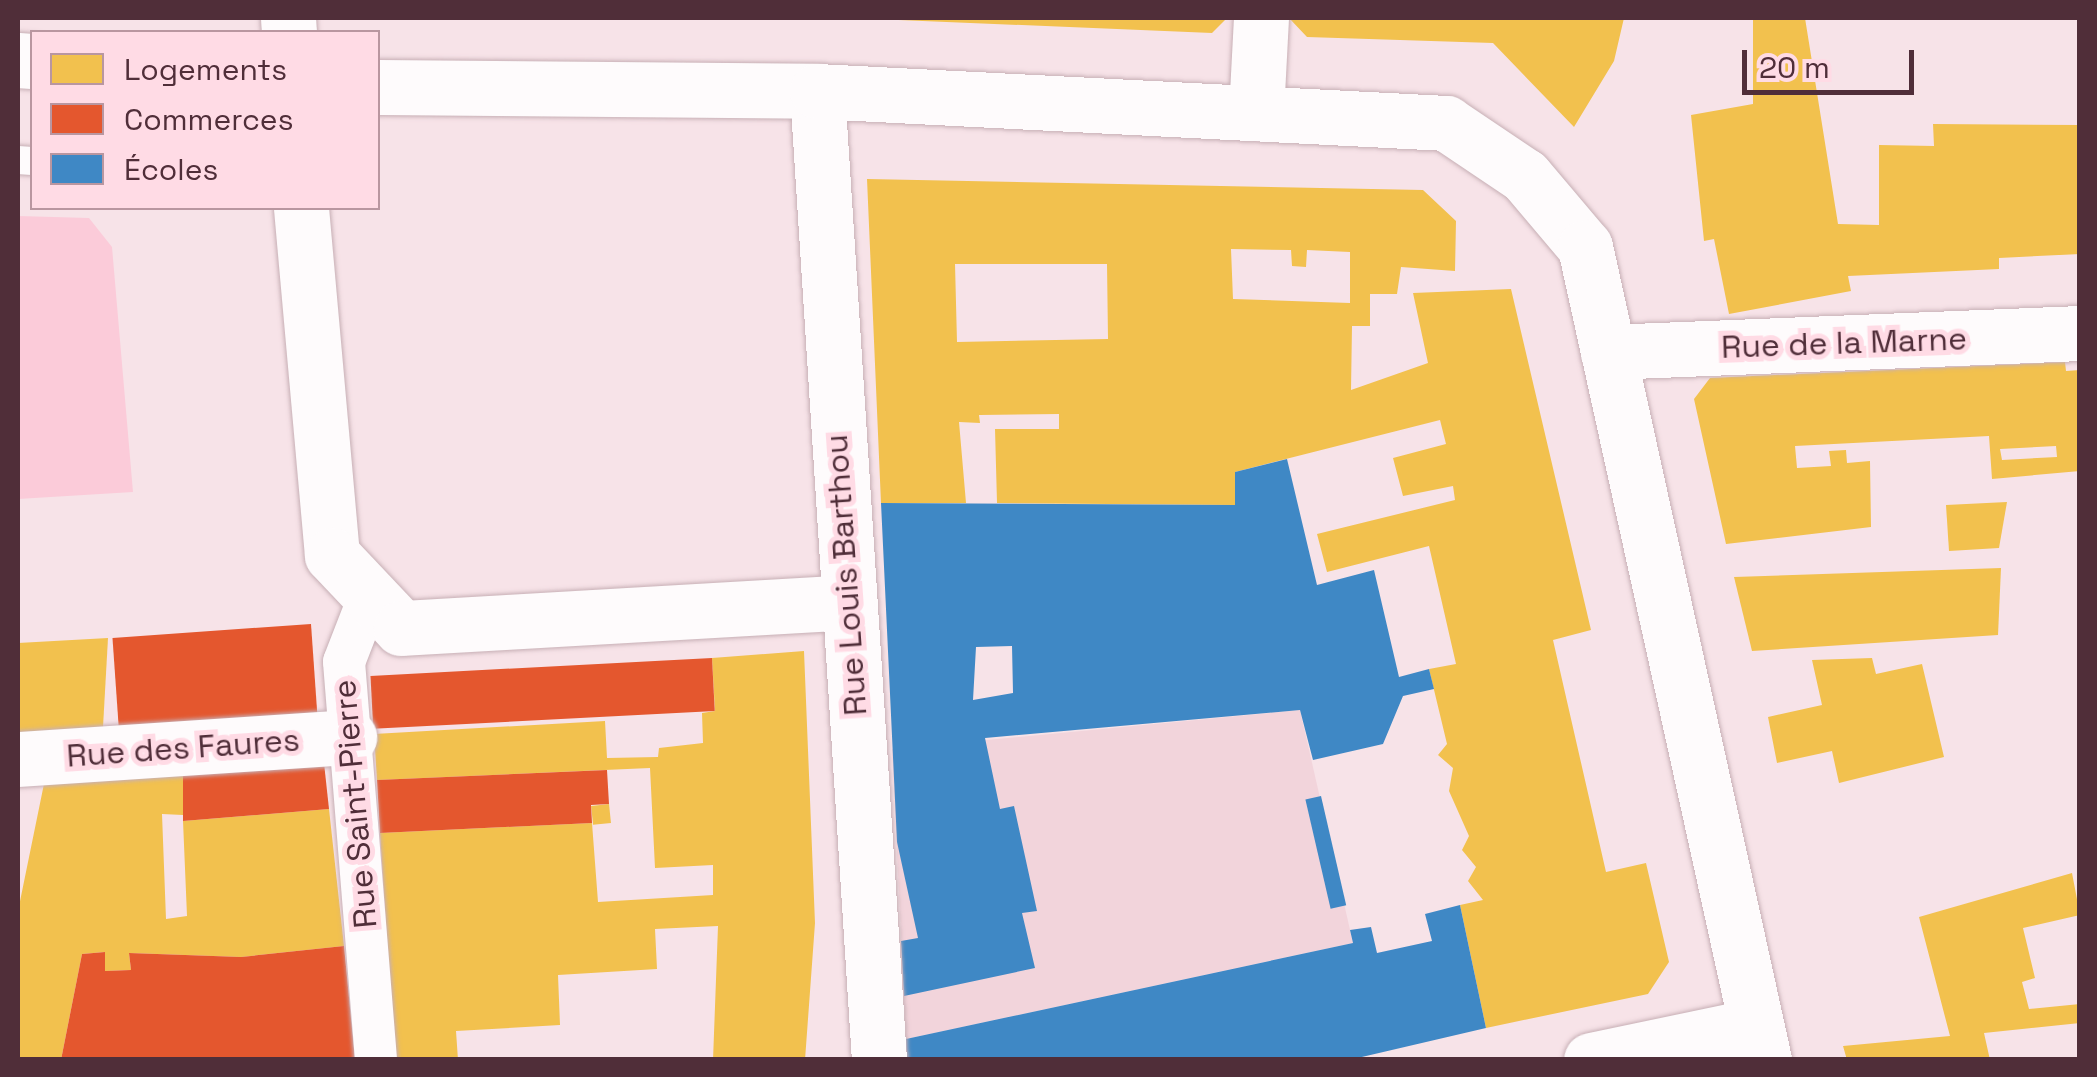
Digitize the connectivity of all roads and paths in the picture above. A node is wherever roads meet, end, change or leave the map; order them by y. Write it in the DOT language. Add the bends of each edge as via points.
graph roads {
  1 [pos="1261,18"];
  2 [pos="380,87"];
  3 [pos="817,91"];
  4 [pos="1256,113"];
  5 [pos="301,210"];
  6 [pos="2080,333"];
  7 [pos="1608,352"];
  8 [pos="368,600"];
  9 [pos="846,602"];
  10 [pos="349,736"];
  11 [pos="18,760"];
  12 [pos="1759,1043"];
  13 [pos="376,1060"];
  14 [pos="878,1060"];
  15 [pos="1591,1060"];
  1 -- 4 [label="street"];
  2 -- 3 [label="street"];
  3 -- 4 [label="street"];
  3 -- 9 [label="street, Rue Louis Barthou"];
  4 -- 7 [label="street" via="1446,124 1526,176 1585,247"];
  5 -- 8 [label="street" via="332,555"];
  6 -- 7 [label="street, Rue de la Marne"];
  7 -- 12 [label="street"];
  8 -- 9 [label="street" via="401,628"];
  8 -- 10 [label="street, Rue Saint-Pierre" via="344,662"];
  9 -- 14 [label="street, Rue Louis Barthou"];
  10 -- 11 [label="street, Rue des Faures"];
  10 -- 13 [label="street, Rue Saint-Pierre"];
  12 -- 15 [label="street"];
}
